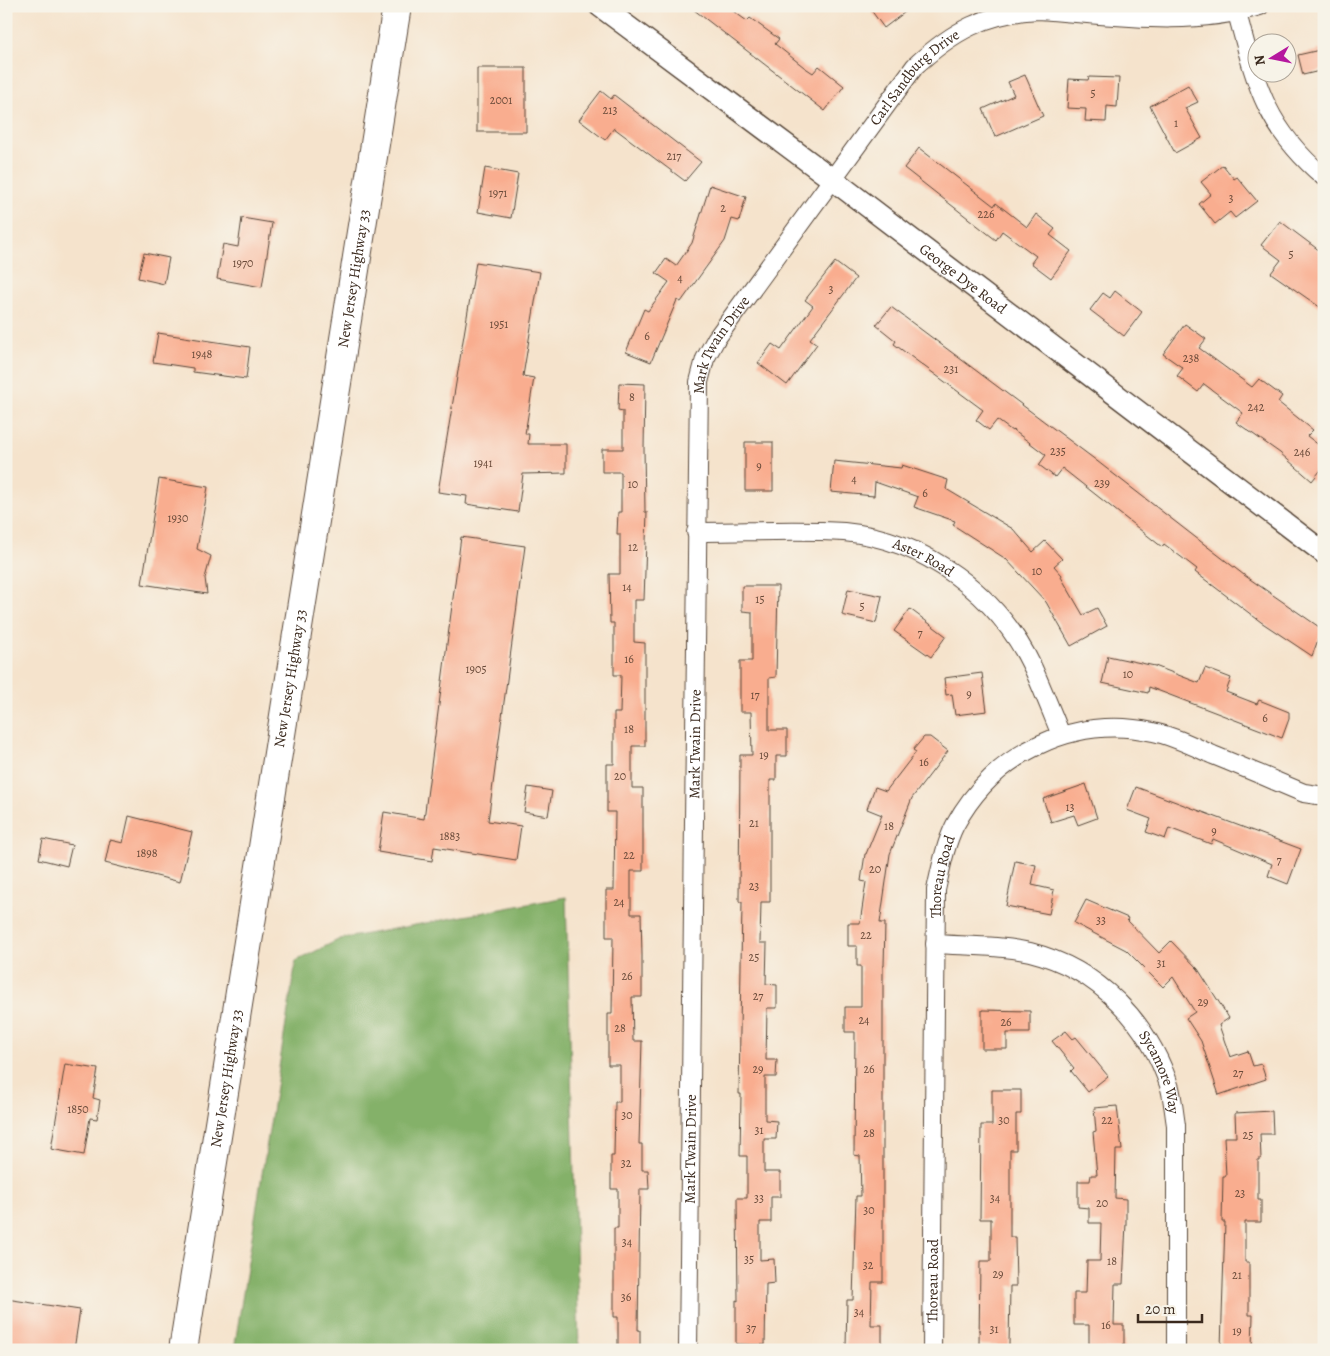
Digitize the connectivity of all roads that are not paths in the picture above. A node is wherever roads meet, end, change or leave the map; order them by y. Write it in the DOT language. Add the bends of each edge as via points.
graph roads {
  1 [pos="397,6"];
  2 [pos="600,6"];
  3 [pos="1260,6"];
  4 [pos="1237,13"];
  5 [pos="1324,177"];
  6 [pos="832,179"];
  7 [pos="696,532"];
  8 [pos="1324,553"];
  9 [pos="1061,735"];
  10 [pos="1324,796"];
  11 [pos="935,944"];
  12 [pos="183,1350"];
  13 [pos="688,1350"];
  14 [pos="932,1350"];
  15 [pos="1176,1350"];
  1 -- 12 [label="main road, New Jersey Highway 33"];
  2 -- 6 [label="street, George Dye Road"];
  3 -- 4 [label="street, Carl Sandburg Drive"];
  4 -- 5 [label="street" via="1255,81 1267,111 1303,160"];
  4 -- 6 [label="street, Carl Sandburg Drive" via="1183,19 1038,10 991,17 964,28 939,44 915,66"];
  6 -- 7 [label="street, Mark Twain Drive" via="716,339 705,359 699,382"];
  6 -- 8 [label="street, George Dye Road"];
  7 -- 9 [label="street, Aster Road" via="846,532 910,549 945,567 991,606 1014,636 1033,667"];
  7 -- 13 [label="street, Mark Twain Drive"];
  9 -- 10 [label="street, Thoreau Road" via="1116,727 1150,731 1304,793"];
  9 -- 11 [label="street, Thoreau Road" via="1014,757 972,797 955,826 943,857 936,890"];
  11 -- 14 [label="street, Thoreau Road"];
  11 -- 15 [label="street, Sycamore Way" via="1013,949 1064,964 1119,1002 1139,1025 1157,1054 1170,1089 1176,1125"];
}
